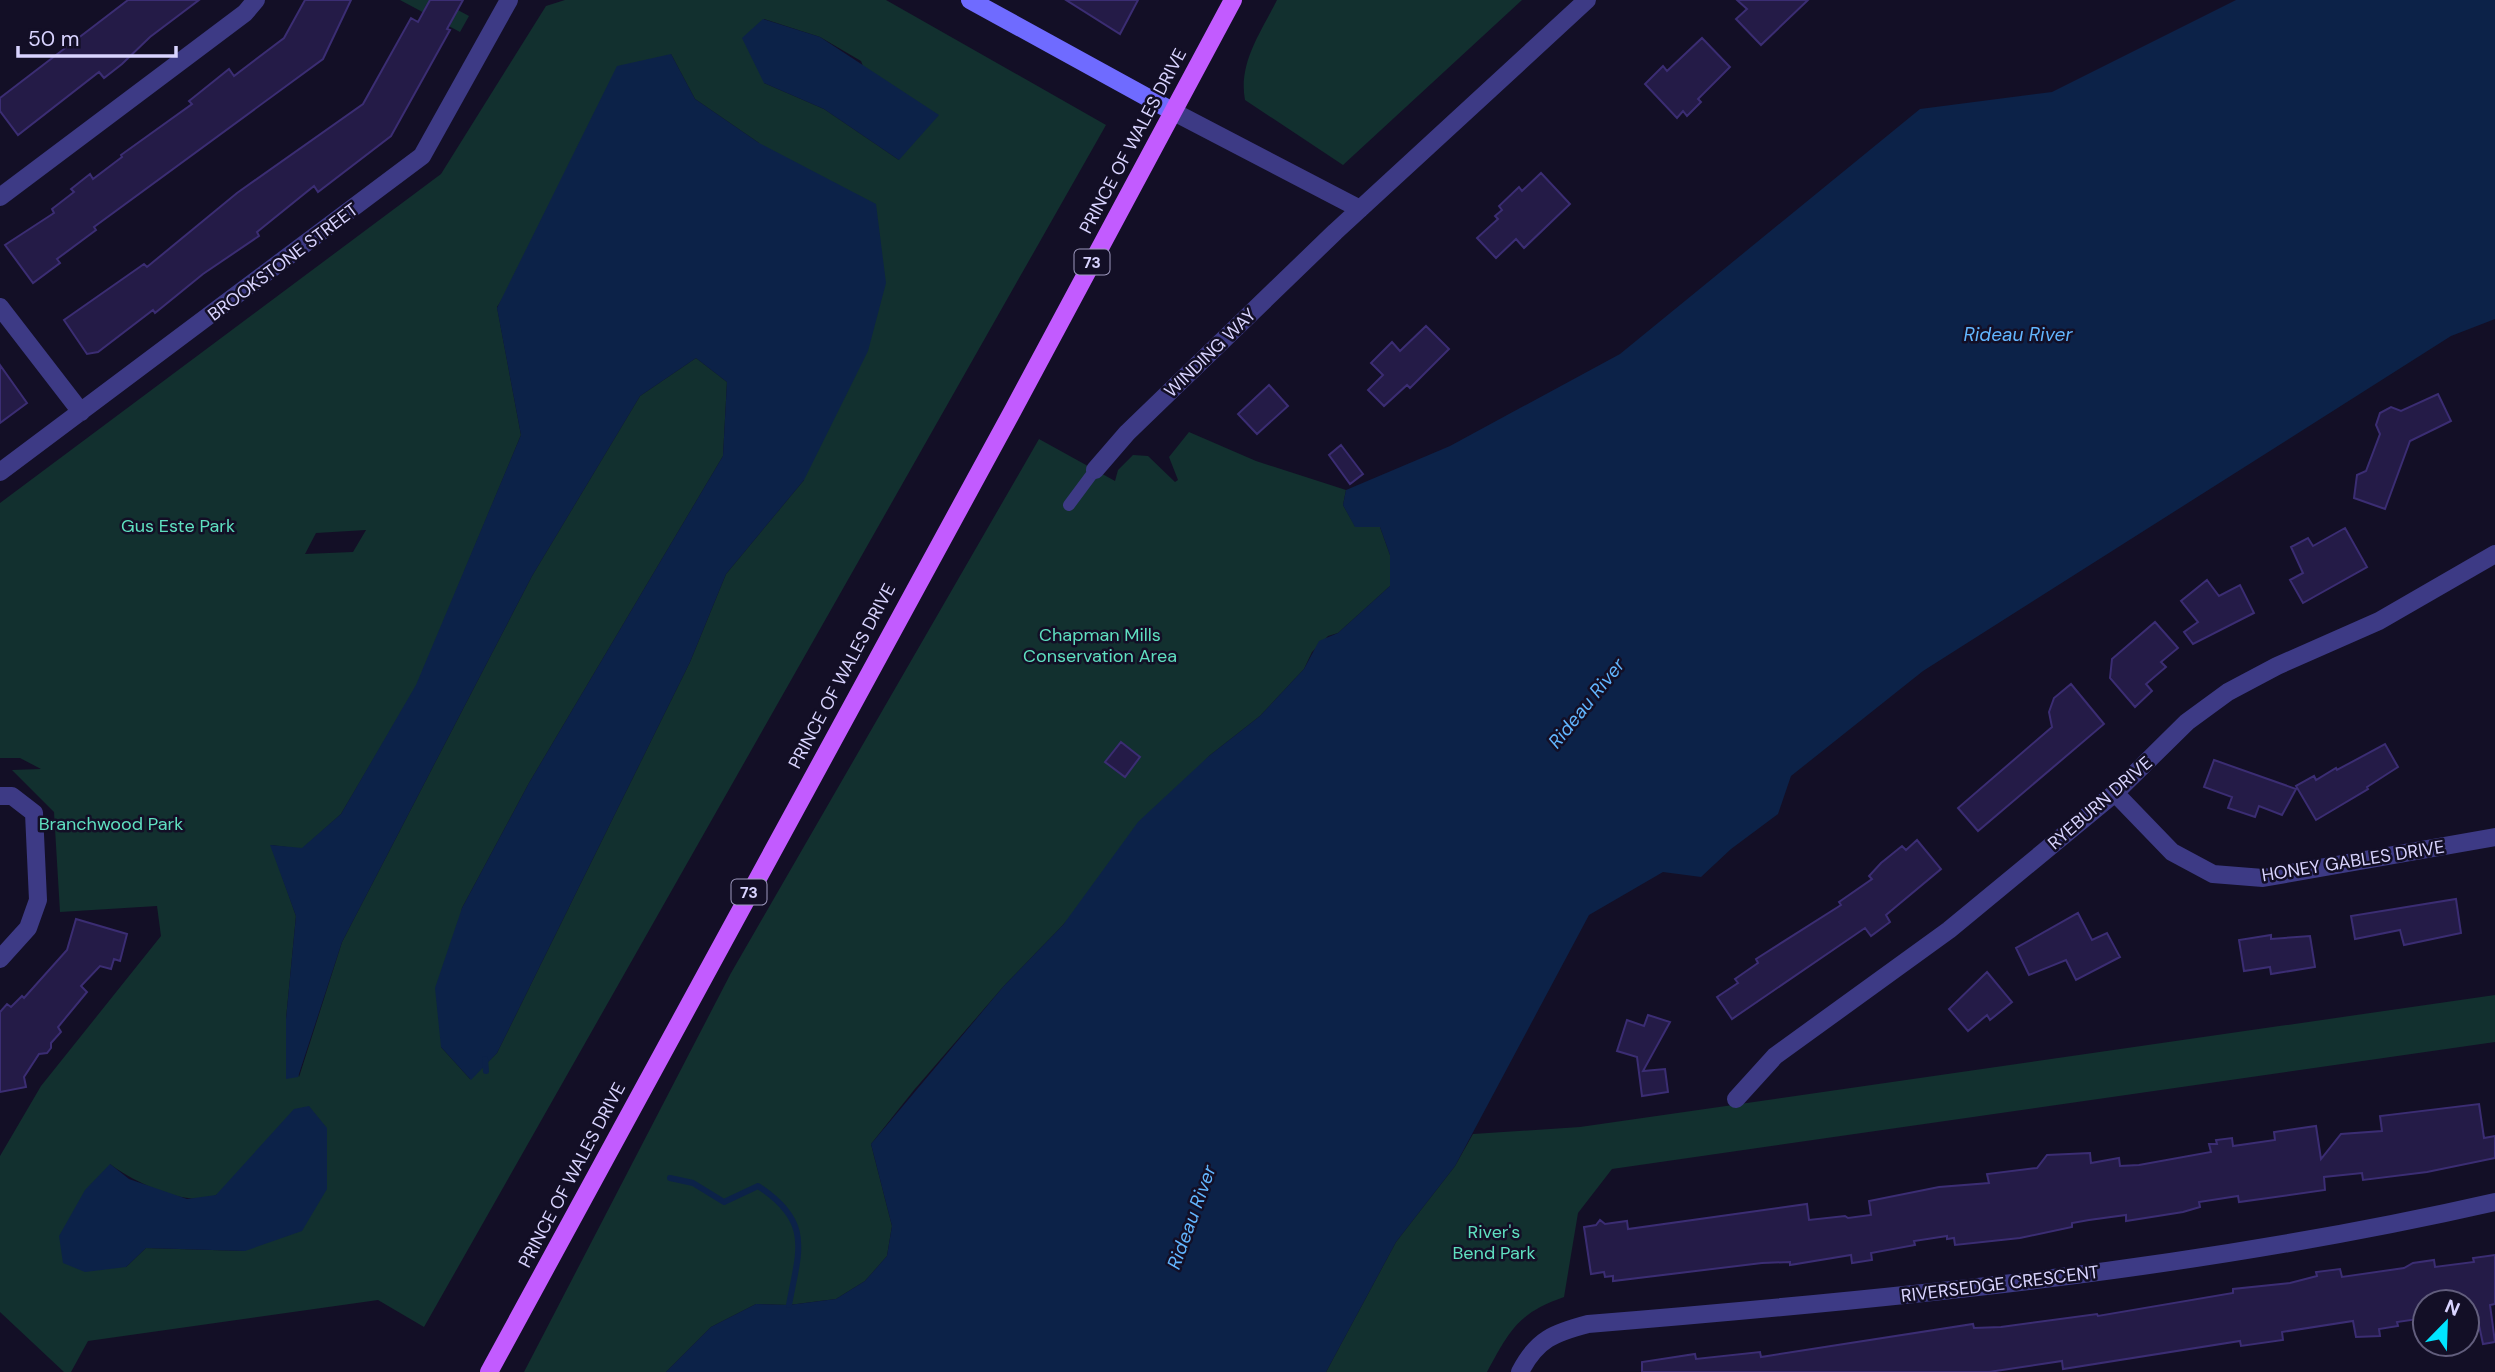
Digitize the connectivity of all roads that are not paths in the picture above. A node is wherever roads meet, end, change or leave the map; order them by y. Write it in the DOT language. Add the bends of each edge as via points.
graph roads {
  1 [pos="256,0"];
  2 [pos="509,0"];
  3 [pos="970,0"];
  4 [pos="1233,0"];
  5 [pos="1587,0"];
  6 [pos="1172,111"];
  7 [pos="0,197"];
  8 [pos="1360,209"];
  9 [pos="0,307"];
  10 [pos="81,412"];
  11 [pos="1095,470"];
  12 [pos="0,472"];
  13 [pos="1069,505"];
  14 [pos="2495,554"];
  15 [pos="2115,793"];
  16 [pos="0,796"];
  17 [pos="2495,837"];
  18 [pos="0,959"];
  19 [pos="1736,1099"];
  20 [pos="2495,1202"];
  21 [pos="489,1372"];
  22 [pos="1520,1372"];
  1 -- 7 [label="street" via="245,13"];
  2 -- 10 [label="street, BROOKSTONE STREET" via="422,156"];
  3 -- 6 [label="street"];
  4 -- 6 [label="main road, PRINCE OF WALES DRIVE / 73"];
  5 -- 8 [label="street, WINDING WAY"];
  6 -- 8 [label="street"];
  6 -- 21 [label="main road, PRINCE OF WALES DRIVE / 73"];
  8 -- 11 [label="street, WINDING WAY" via="1127,433"];
  9 -- 10 [label="street"];
  10 -- 12 [label="street, BROOKSTONE STREET"];
  11 -- 13 [label="lane, WINDING WAY"];
  14 -- 15 [label="street, RYEBURN DRIVE" via="2379,621 2228,692 2188,722"];
  15 -- 17 [label="street, HONEY GABLES DRIVE" via="2172,852 2213,874 2263,878"];
  15 -- 19 [label="street, RYEBURN DRIVE" via="1950,930 1775,1056"];
  16 -- 18 [label="street" via="12,796 34,813 38,900 28,928"];
  20 -- 22 [label="street, RIVERSEDGE CRESCENT" via="2248,1252 1877,1300 1588,1324 1555,1332"];
}
